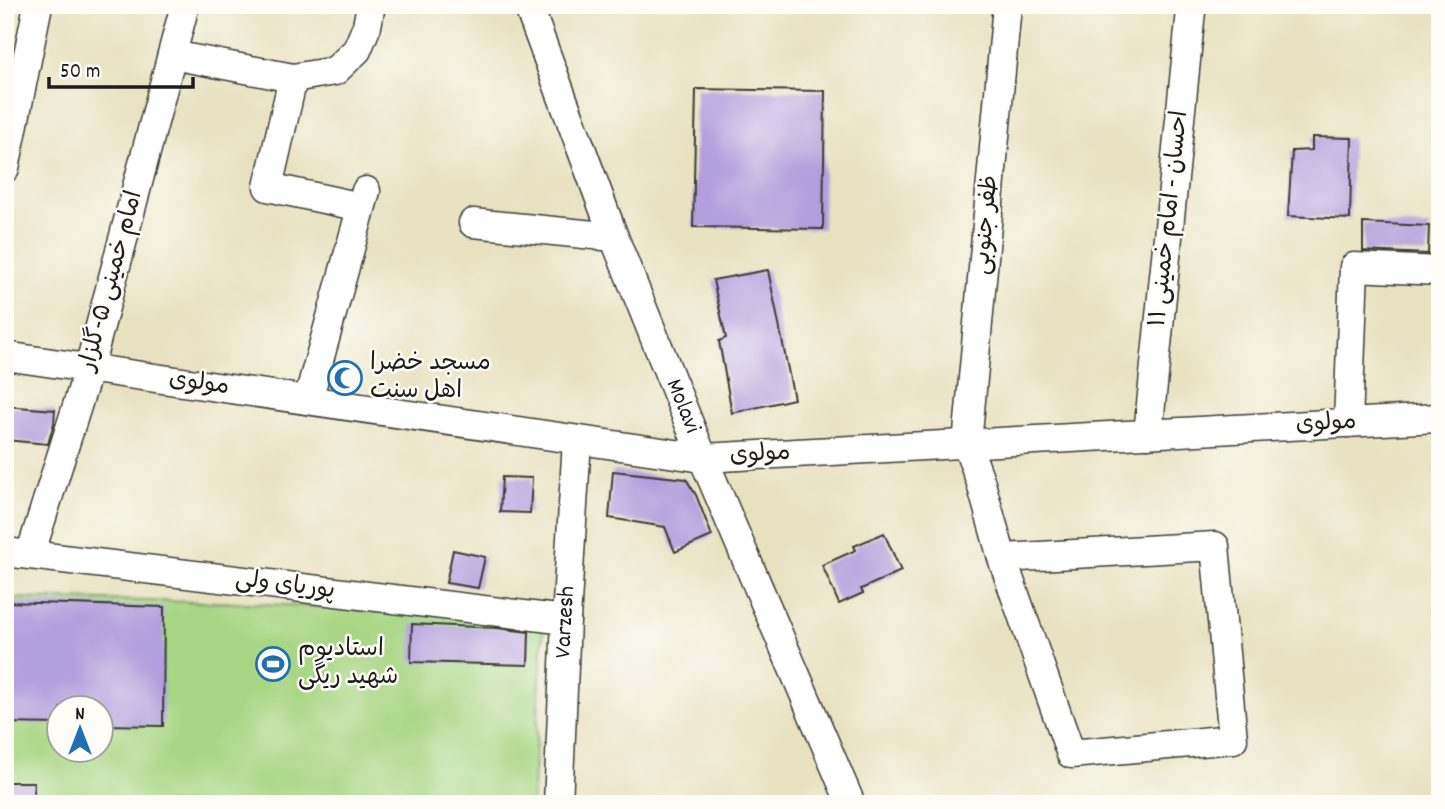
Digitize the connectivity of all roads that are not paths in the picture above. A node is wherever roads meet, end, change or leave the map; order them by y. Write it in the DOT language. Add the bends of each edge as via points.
graph roads {
  1 [pos="38,5"];
  2 [pos="185,5"];
  3 [pos="371,5"];
  4 [pos="528,5"];
  5 [pos="1007,5"];
  6 [pos="1193,5"];
  7 [pos="172,55"];
  8 [pos="293,78"];
  9 [pos="5,168"];
  10 [pos="473,223"];
  11 [pos="614,237"];
  12 [pos="1439,271"];
  13 [pos="5,356"];
  14 [pos="89,368"];
  15 [pos="308,400"];
  16 [pos="1437,418"];
  17 [pos="1348,423"];
  18 [pos="1147,434"];
  19 [pos="577,440"];
  20 [pos="967,444"];
  21 [pos="703,458"];
  22 [pos="18,553"];
  23 [pos="1002,558"];
  24 [pos="566,620"];
  25 [pos="558,804"];
  26 [pos="850,804"];
  1 -- 9 [label="street"];
  2 -- 7 [label="street, امام خمینی ۵-گلزار"];
  3 -- 8 [label="street" via="357,50 335,71"];
  4 -- 11 [label="street, Molavi"];
  5 -- 20 [label="street, ظفر جنوبی"];
  6 -- 18 [label="street, احسان - امام خمینی ۱۱"];
  7 -- 8 [label="street"];
  7 -- 14 [label="street, امام خمینی ۵-گلزار"];
  8 -- 15 [label="street" via="268,187 364,199"];
  10 -- 11 [label="street"];
  11 -- 21 [label="street, Molavi"];
  12 -- 17 [label="street" via="1354,267"];
  13 -- 14 [label="street, مولوی"];
  14 -- 15 [label="street, مولوی"];
  14 -- 22 [label="street, امام خمینی ۵-گلزار"];
  15 -- 19 [label="street, مولوی"];
  16 -- 17 [label="street, مولوی"];
  17 -- 18 [label="street, مولوی"];
  18 -- 20 [label="street, مولوی"];
  19 -- 21 [label="street, مولوی"];
  19 -- 24 [label="street, Varzesh"];
  20 -- 21 [label="street, مولوی"];
  20 -- 23 [label="street"];
  21 -- 26 [label="street, Molavi"];
  22 -- 24 [label="street, پوریای ولی"];
  23 -- 23 [label="street" via="1071,754 1234,739 1215,546"];
  24 -- 25 [label="street, Varzesh"];
}
